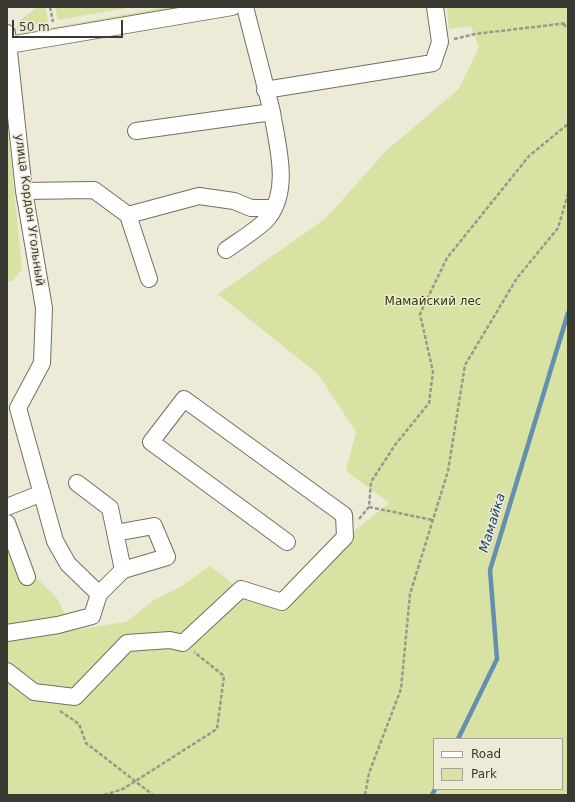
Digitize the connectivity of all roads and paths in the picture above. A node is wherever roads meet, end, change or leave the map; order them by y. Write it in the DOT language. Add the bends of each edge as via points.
graph roads {
  1 [pos="50,7"];
  2 [pos="232,7"];
  3 [pos="245,7"];
  4 [pos="435,7"];
  5 [pos="568,23"];
  6 [pos="53,24"];
  7 [pos="563,24"];
  8 [pos="568,28"];
  9 [pos="8,39"];
  10 [pos="440,42"];
  11 [pos="265,90"];
  12 [pos="272,112"];
  13 [pos="568,124"];
  14 [pos="136,131"];
  15 [pos="24,191"];
  16 [pos="568,194"];
  17 [pos="274,208"];
  18 [pos="128,214"];
  19 [pos="226,250"];
  20 [pos="149,279"];
  21 [pos="77,483"];
  22 [pos="42,493"];
  23 [pos="7,507"];
  24 [pos="369,507"];
  25 [pos="433,520"];
  26 [pos="7,523"];
  27 [pos="115,533"];
  28 [pos="345,537"];
  29 [pos="287,542"];
  30 [pos="123,570"];
  31 [pos="27,577"];
  32 [pos="99,594"];
  33 [pos="7,633"];
  34 [pos="183,643"];
  35 [pos="7,671"];
  36 [pos="59,710"];
  37 [pos="135,781"];
  38 [pos="104,795"];
  39 [pos="153,795"];
  40 [pos="365,795"];
  1 -- 6 [label="path"];
  2 -- 9 [label="street"];
  3 -- 11 [label="street"];
  4 -- 10 [label="street"];
  5 -- 7 [label="path"];
  7 -- 8 [label="path"];
  7 -- 10 [label="path" via="475,34"];
  9 -- 15 [label="street, улица Кордон Угольный"];
  10 -- 11 [label="street" via="433,63"];
  11 -- 12 [label="street"];
  12 -- 14 [label="street"];
  12 -- 17 [label="street" via="280,165 278,201"];
  13 -- 24 [label="path" via="529,156 447,258 420,314 433,372 429,403 395,445 371,482"];
  15 -- 18 [label="street" via="94,190"];
  15 -- 22 [label="street, улица Кордон Угольный" via="44,308 42,363 18,408"];
  16 -- 25 [label="path" via="558,228 517,278 465,365 448,471"];
  17 -- 18 [label="street" via="251,208 234,201 199,196"];
  17 -- 19 [label="street" via="267,219"];
  18 -- 20 [label="street"];
  21 -- 27 [label="street" via="110,508"];
  22 -- 23 [label="street"];
  22 -- 32 [label="street" via="55,542 68,564"];
  24 -- 25 [label="path"];
  24 -- 28 [label="path"];
  25 -- 40 [label="path" via="410,594 401,689 369,773"];
  26 -- 31 [label="street"];
  27 -- 30 [label="street"];
  27 -- 30 [label="street" via="154,526 167,558"];
  28 -- 29 [label="street" via="344,515 184,399 151,442"];
  28 -- 34 [label="street" via="282,602 241,589"];
  30 -- 32 [label="street"];
  32 -- 33 [label="street" via="92,616 58,625"];
  34 -- 35 [label="street" via="170,640 127,643 74,698 34,692"];
  34 -- 37 [label="path" via="224,676 217,728"];
  36 -- 37 [label="path" via="78,724 86,743"];
  37 -- 38 [label="path"];
  37 -- 39 [label="path"];
}
